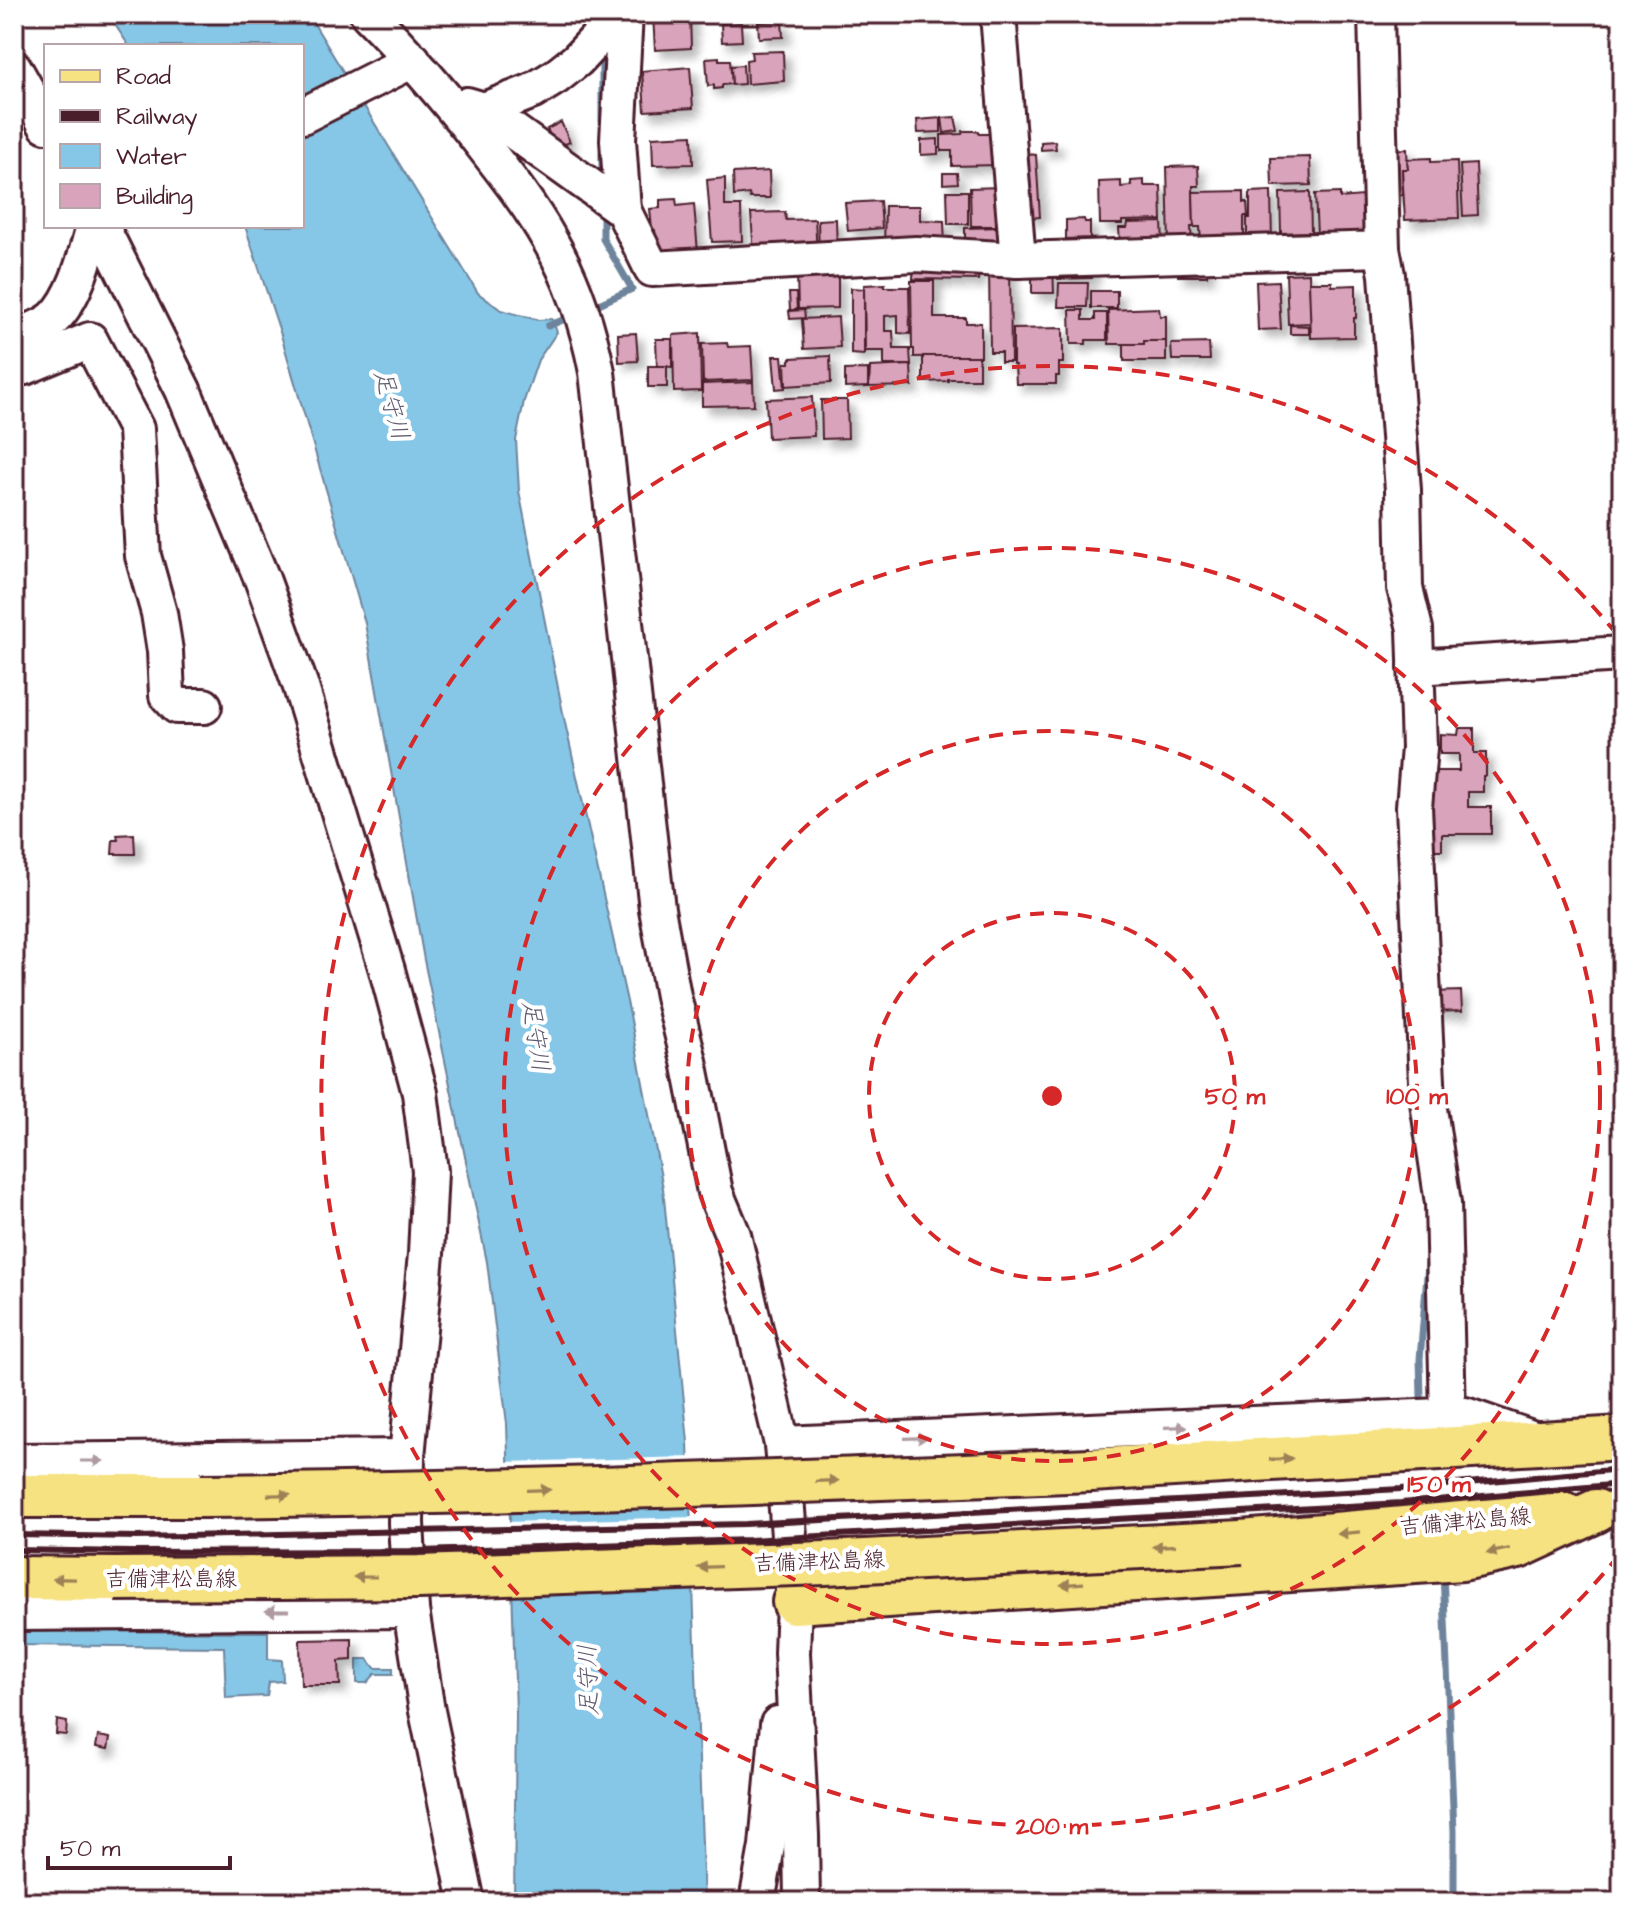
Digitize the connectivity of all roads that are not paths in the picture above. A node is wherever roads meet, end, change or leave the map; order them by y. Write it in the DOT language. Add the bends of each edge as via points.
graph roads {
  1 [pos="368,14"];
  2 [pos="998,14"];
  3 [pos="1376,14"];
  4 [pos="621,15"];
  5 [pos="407,64"];
  6 [pos="14,68"];
  7 [pos="447,99"];
  8 [pos="484,110"];
  9 [pos="304,115"];
  10 [pos="44,121"];
  11 [pos="610,201"];
  12 [pos="93,228"];
  13 [pos="102,228"];
  14 [pos="1377,249"];
  15 [pos="1018,260"];
  16 [pos="14,337"];
  17 [pos="14,368"];
  18 [pos="1622,654"];
  19 [pos="1416,667"];
  20 [pos="204,706"];
  21 [pos="1448,1416"];
  22 [pos="1622,1438"];
  23 [pos="782,1444"];
  24 [pos="1547,1444"];
  25 [pos="407,1457"];
  26 [pos="14,1461"];
  27 [pos="14,1496"];
  28 [pos="1609,1510"];
  29 [pos="14,1578"];
  30 [pos="794,1602"];
  31 [pos="411,1610"];
  32 [pos="14,1613"];
  33 [pos="792,1653"];
  34 [pos="467,1902"];
  35 [pos="757,1902"];
  36 [pos="802,1902"];
  1 -- 5 [label="street"];
  2 -- 15 [label="street"];
  3 -- 14 [label="street"];
  4 -- 8 [label="street" via="557,76"];
  4 -- 11 [label="street" via="618,140"];
  5 -- 7 [label="street"];
  5 -- 9 [label="street"];
  6 -- 10 [label="street"];
  7 -- 8 [label="street"];
  7 -- 23 [label="street" via="551,241 590,338 657,909 715,1192 733,1235"];
  8 -- 11 [label="street"];
  11 -- 15 [label="street" via="652,269 916,254"];
  12 -- 16 [label="street" via="73,290 53,319"];
  13 -- 25 [label="street" via="183,390 262,579 300,684 420,1093 430,1171"];
  14 -- 15 [label="street"];
  14 -- 19 [label="street" via="1387,275 1405,588 1415,629"];
  17 -- 20 [label="street" via="90,340 136,429 143,556 159,613 167,695 177,706"];
  18 -- 19 [label="street"];
  19 -- 21 [label="street" via="1419,748 1414,807 1428,1102 1443,1203"];
  23 -- 21 [label="street, one-way"];
  21 -- 24 [label="street" via="1465,1415"];
  22 -- 24 [label="main road"];
  23 -- 30 [label="street"];
  27 -- 24 [label="main road, one-way, bridge" via="685,1486"];
  26 -- 25 [label="street, one-way"];
  25 -- 31 [label="street"];
  28 -- 29 [label="main road, 吉備津松島線, one-way, bridge" via="1242,1542 825,1563 450,1576"];
  28 -- 30 [label="main road, one-way" via="1518,1547 1462,1559"];
  30 -- 33 [label="street"];
  31 -- 32 [label="street, one-way"];
  31 -- 34 [label="street"];
  33 -- 35 [label="street" via="779,1712"];
  33 -- 36 [label="street"];
}
